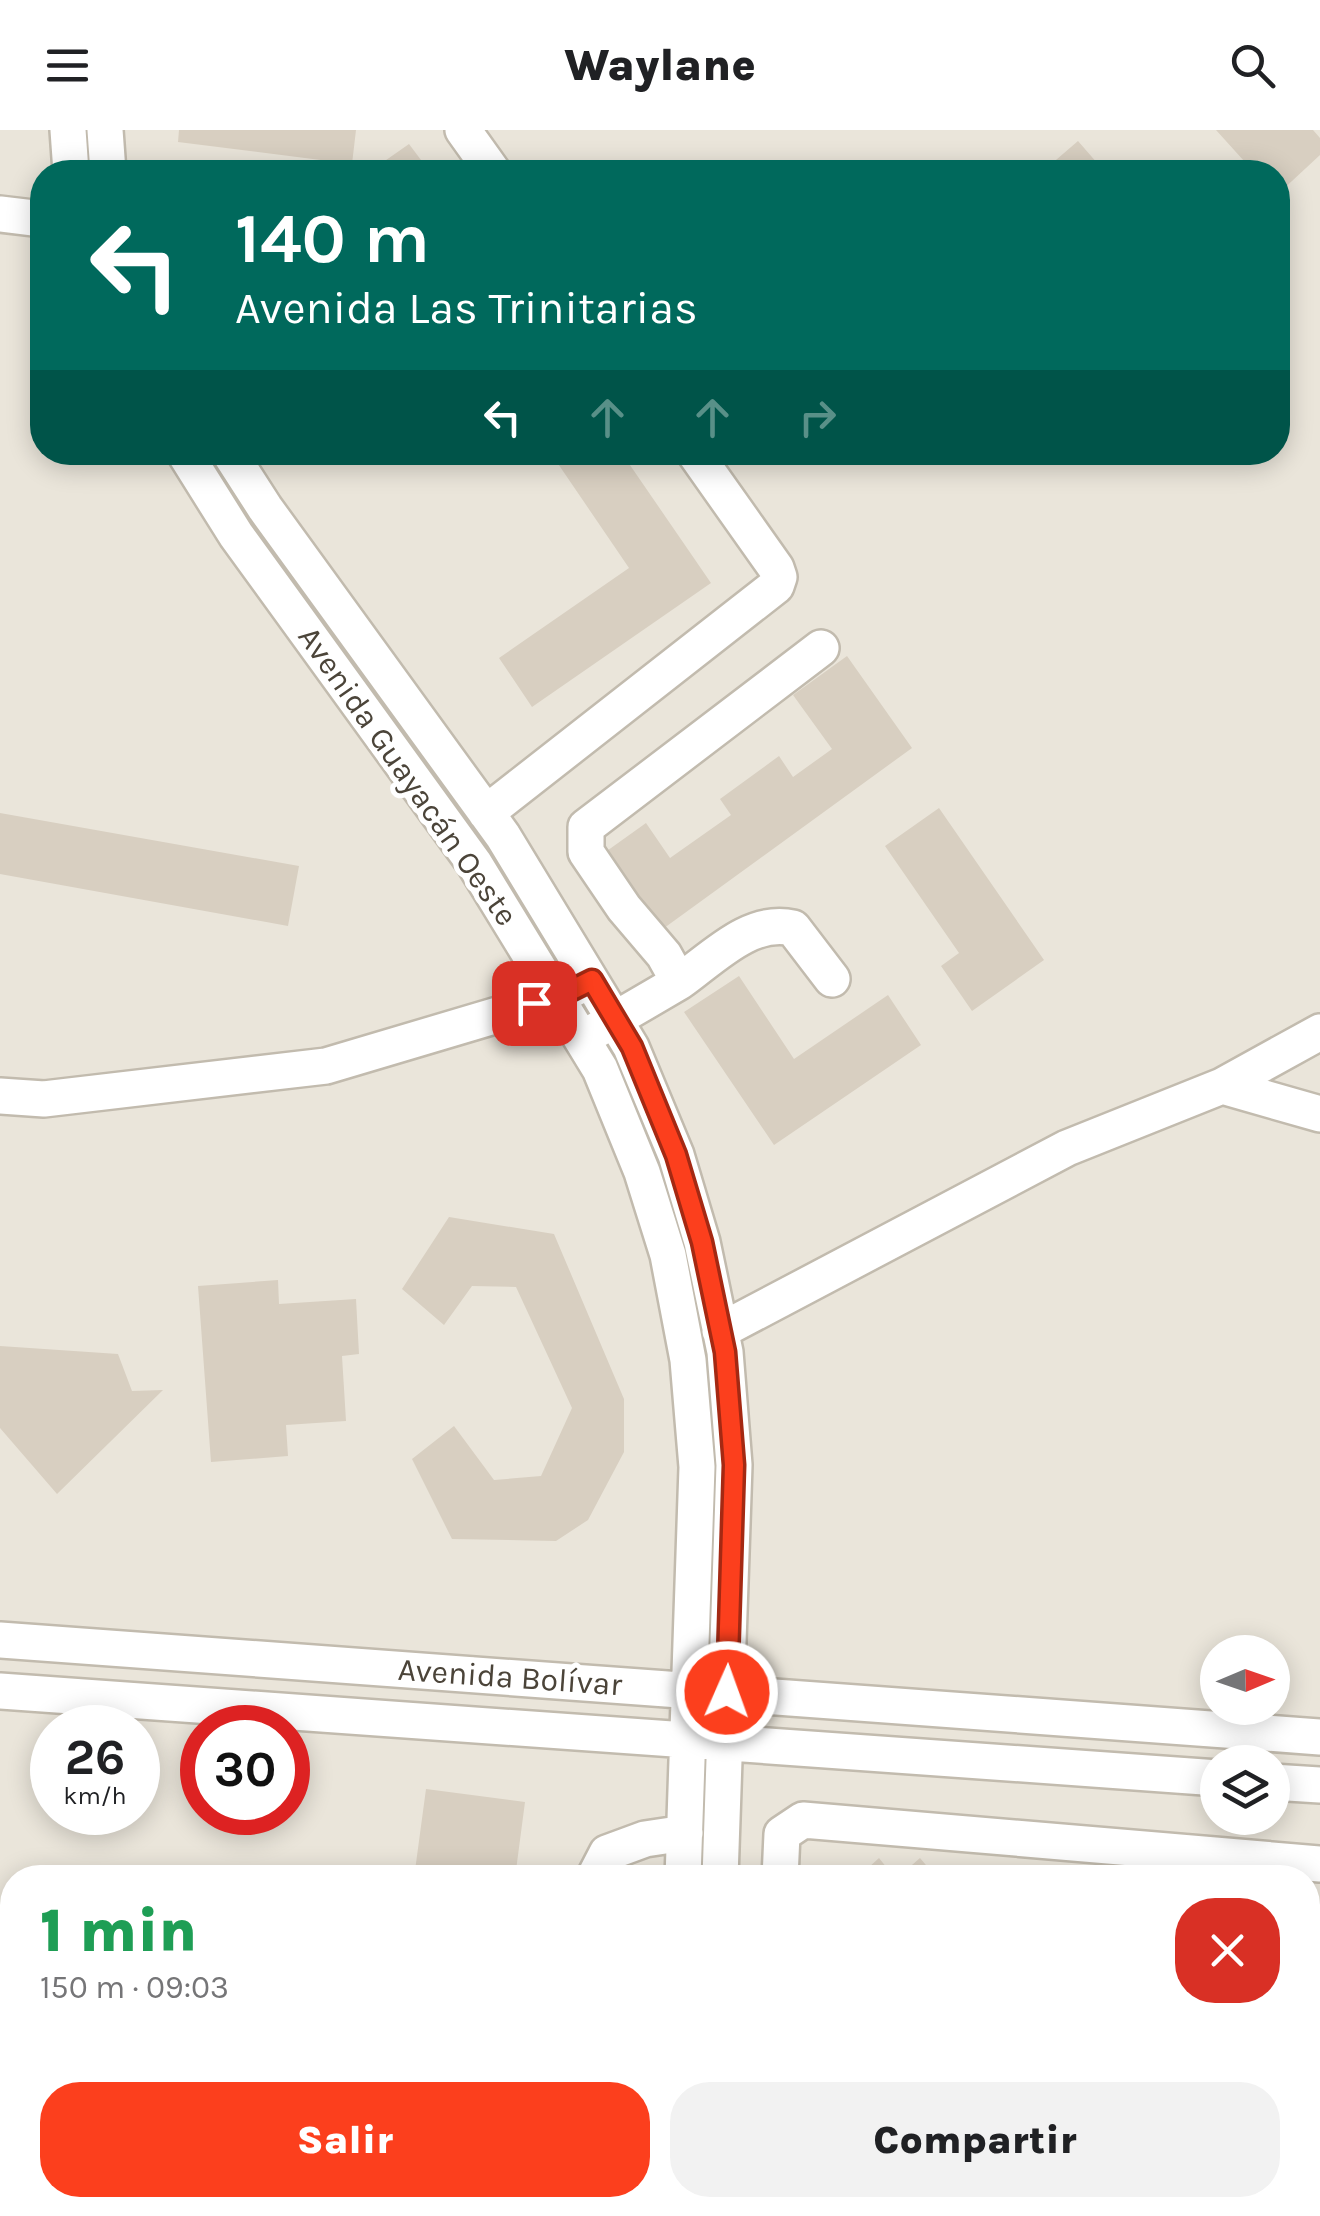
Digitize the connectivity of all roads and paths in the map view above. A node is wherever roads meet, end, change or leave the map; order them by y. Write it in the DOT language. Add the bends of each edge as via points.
graph roads {
  1 [pos="68,130"];
  2 [pos="105,130"];
  3 [pos="463,130"];
  4 [pos="70,160"];
  5 [pos="107,160"];
  6 [pos="485,160"];
  7 [pos="0,214"];
  8 [pos="30,218"];
  9 [pos="192,465"];
  10 [pos="238,465"];
  11 [pos="703,465"];
  12 [pos="821,648"];
  13 [pos="486,814"];
  14 [pos="832,978"];
  15 [pos="592,980"];
  16 [pos="679,982"];
  17 [pos="558,997"];
  18 [pos="615,1019"];
  19 [pos="1320,1032"];
  20 [pos="582,1039"];
  21 [pos="1222,1086"];
  22 [pos="0,1096"];
  23 [pos="1320,1114"];
  24 [pos="720,1331"];
  25 [pos="0,1640"];
  26 [pos="691,1690"];
  27 [pos="0,1691"];
  28 [pos="727,1692"];
  29 [pos="1320,1737"];
  30 [pos="688,1740"];
  31 [pos="725,1742"];
  32 [pos="1200,1777"];
  33 [pos="1290,1783"];
  34 [pos="1320,1785"];
  35 [pos="685,1833"];
  36 [pos="1320,1864"];
  37 [pos="601,1865"];
  38 [pos="684,1865"];
  39 [pos="720,1865"];
  40 [pos="781,1865"];
  1 -- 4 [label="street"];
  2 -- 5 [label="street"];
  3 -- 6 [label="street"];
  7 -- 8 [label="street"];
  9 -- 17 [label="street, Avenida Guayacán Oeste" via="474,863"];
  10 -- 13 [label="street, Avenida Guayacán Oeste"];
  11 -- 13 [label="street" via="776,568 776,586"];
  12 -- 16 [label="street" via="586,827 586,852"];
  13 -- 15 [label="street, Avenida Guayacán Oeste"];
  14 -- 16 [label="street" via="794,928 776,924 756,928"];
  15 -- 17 [label="street"];
  15 -- 18 [label="street, Avenida Guayacán Oeste"];
  16 -- 18 [label="street"];
  17 -- 20 [label="street, Avenida Guayacán Oeste"];
  17 -- 22 [label="street" via="326,1066 44,1098"];
  18 -- 20 [label="street"];
  18 -- 24 [label="street, Avenida Guayacán Oeste" via="676,1155"];
  19 -- 21 [label="street"];
  20 -- 26 [label="street, Avenida Guayacán Oeste" via="642,1172 668,1255 688,1360 697,1468"];
  21 -- 23 [label="street"];
  21 -- 24 [label="street" via="1067,1148"];
  24 -- 28 [label="street, Avenida Guayacán Oeste" via="734,1465"];
  25 -- 26 [label="street, Avenida Bolívar"];
  26 -- 28 [label="street, Avenida Bolívar"];
  26 -- 30 [label="street, Avenida Guayacán Oeste"];
  27 -- 30 [label="street, Avenida Bolívar"];
  28 -- 29 [label="street, Avenida Bolívar"];
  28 -- 31 [label="street, Avenida Guayacán Oeste"];
  30 -- 31 [label="street, Avenida Bolívar"];
  30 -- 35 [label="street, Avenida Guayacán Oeste"];
  31 -- 32 [label="street, Avenida Bolívar"];
  31 -- 39 [label="street, Avenida Guayacán Oeste"];
  33 -- 34 [label="street"];
  35 -- 37 [label="street" via="607,1853"];
  35 -- 38 [label="street, Avenida Guayacán Oeste"];
  36 -- 40 [label="street" via="803,1820 782,1834"];
}
